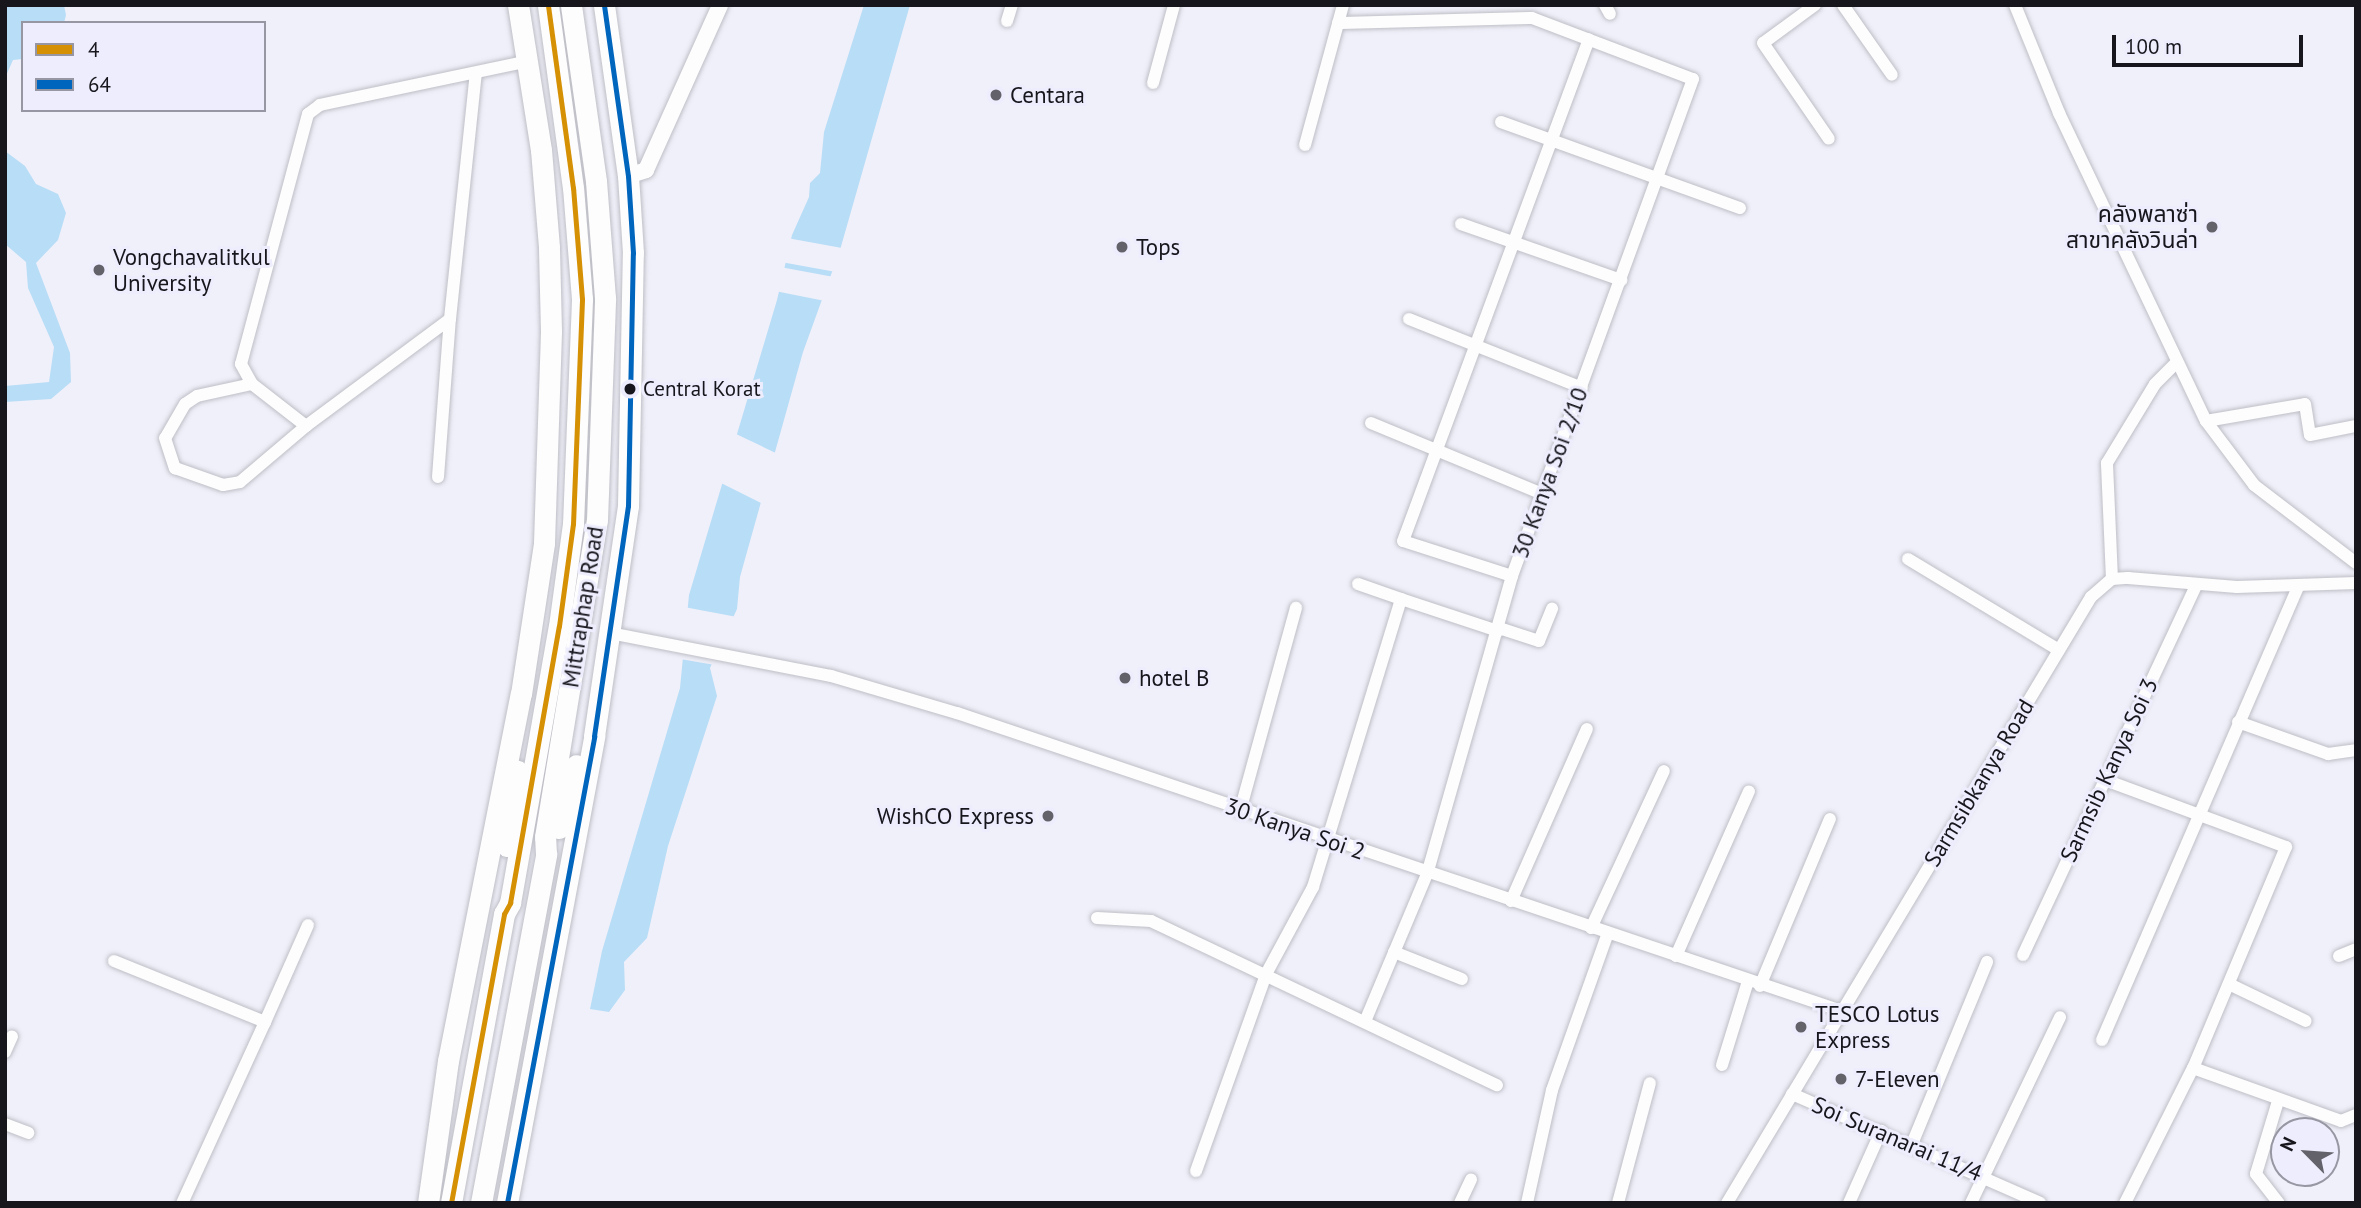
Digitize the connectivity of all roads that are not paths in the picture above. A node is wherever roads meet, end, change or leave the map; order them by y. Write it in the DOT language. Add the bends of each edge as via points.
graph roads {
  1 [pos="518,5"];
  2 [pos="548,5"];
  3 [pos="572,5"];
  4 [pos="604,5"];
  5 [pos="720,5"];
  6 [pos="1013,5"];
  7 [pos="1174,5"];
  8 [pos="1343,5"];
  9 [pos="1815,5"];
  10 [pos="1843,5"];
  11 [pos="2015,5"];
  12 [pos="1007,21"];
  13 [pos="1338,23"];
  14 [pos="1589,39"];
  15 [pos="528,61"];
  16 [pos="476,73"];
  17 [pos="1892,75"];
  18 [pos="1153,83"];
  19 [pos="1501,122"];
  20 [pos="1829,139"];
  21 [pos="1551,140"];
  22 [pos="1305,145"];
  23 [pos="628,176"];
  24 [pos="1658,178"];
  25 [pos="1740,208"];
  26 [pos="1461,224"];
  27 [pos="1514,242"];
  28 [pos="1621,280"];
  29 [pos="450,319"];
  30 [pos="1409,319"];
  31 [pos="1476,344"];
  32 [pos="2178,362"];
  33 [pos="252,384"];
  34 [pos="1582,388"];
  35 [pos="2206,421"];
  36 [pos="1371,424"];
  37 [pos="306,426"];
  38 [pos="2356,426"];
  39 [pos="1437,450"];
  40 [pos="438,477"];
  41 [pos="1542,494"];
  42 [pos="1908,559"];
  43 [pos="2356,563"];
  44 [pos="1512,576"];
  45 [pos="2112,579"];
  46 [pos="2356,583"];
  47 [pos="1358,584"];
  48 [pos="2196,586"];
  49 [pos="2298,586"];
  50 [pos="1401,599"];
  51 [pos="1296,608"];
  52 [pos="1552,609"];
  53 [pos="1498,630"];
  54 [pos="610,633"];
  55 [pos="2059,650"];
  56 [pos="521,694"];
  57 [pos="593,720"];
  58 [pos="2238,722"];
  59 [pos="1587,729"];
  60 [pos="2356,750"];
  61 [pos="1664,771"];
  62 [pos="2105,780"];
  63 [pos="1749,791"];
  64 [pos="1240,811"];
  65 [pos="2199,813"];
  66 [pos="1830,819"];
  67 [pos="1328,841"];
  68 [pos="546,854"];
  69 [pos="1427,874"];
  70 [pos="1511,901"];
  71 [pos="504,914"];
  72 [pos="1097,918"];
  73 [pos="308,925"];
  74 [pos="1591,928"];
  75 [pos="1608,933"];
  76 [pos="2356,950"];
  77 [pos="1394,952"];
  78 [pos="2023,955"];
  79 [pos="1676,956"];
  80 [pos="2339,956"];
  81 [pos="114,961"];
  82 [pos="1987,962"];
  83 [pos="1266,974"];
  84 [pos="1462,979"];
  85 [pos="1754,984"];
  86 [pos="2229,984"];
  87 [pos="1842,1011"];
  88 [pos="2060,1017"];
  89 [pos="1366,1019"];
  90 [pos="2306,1021"];
  91 [pos="265,1022"];
  92 [pos="12,1036"];
  93 [pos="2102,1040"];
  94 [pos="5,1052"];
  95 [pos="1722,1065"];
  96 [pos="2193,1068"];
  97 [pos="1650,1083"];
  98 [pos="1497,1085"];
  99 [pos="1792,1094"];
  100 [pos="2277,1101"];
  101 [pos="2356,1115"];
  102 [pos="5,1124"];
  103 [pos="1881,1131"];
  104 [pos="28,1133"];
  105 [pos="1912,1144"];
  106 [pos="1196,1171"];
  107 [pos="1983,1176"];
  108 [pos="1471,1179"];
  109 [pos="182,1203"];
  110 [pos="428,1203"];
  111 [pos="451,1203"];
  112 [pos="481,1203"];
  113 [pos="507,1203"];
  114 [pos="1460,1203"];
  115 [pos="1528,1203"];
  116 [pos="1618,1203"];
  117 [pos="1727,1203"];
  118 [pos="1850,1203"];
  119 [pos="1971,1203"];
  120 [pos="2040,1203"];
  121 [pos="2125,1203"];
  122 [pos="2279,1203"];
  1 -- 15 [label="highway"];
  2 -- 71 [label="highway, Mittraphap Road" via="573,188 582,299 580,423 559,626 510,903"];
  3 -- 68 [label="highway, Mittraphap Road" via="597,194 605,298 603,419 596,532 545,837"];
  4 -- 23 [label="highway"];
  5 -- 23 [label="street" via="646,170"];
  6 -- 12 [label="street"];
  7 -- 18 [label="street"];
  8 -- 13 [label="street"];
  9 -- 20 [label="street" via="1763,43"];
  10 -- 17 [label="street"];
  11 -- 32 [label="street" via="2059,113"];
  13 -- 14 [label="street" via="1532,18"];
  13 -- 22 [label="street"];
  14 -- 21 [label="street"];
  14 -- 24 [label="street, 30 Kanya Soi 2/10" via="1693,79"];
  15 -- 16 [label="street"];
  15 -- 56 [label="highway" via="541,150 551,331 544,543"];
  16 -- 29 [label="street"];
  16 -- 33 [label="street" via="320,105 308,114 243,356 243,370"];
  19 -- 21 [label="street"];
  21 -- 24 [label="street"];
  21 -- 27 [label="street"];
  23 -- 54 [label="highway" via="634,290 632,442 626,531"];
  24 -- 25 [label="street"];
  24 -- 28 [label="street, 30 Kanya Soi 2/10"];
  26 -- 27 [label="street"];
  27 -- 28 [label="street"];
  27 -- 31 [label="street"];
  28 -- 34 [label="street, 30 Kanya Soi 2/10"];
  29 -- 37 [label="street"];
  29 -- 40 [label="street"];
  30 -- 31 [label="street"];
  31 -- 34 [label="street"];
  31 -- 39 [label="street"];
  32 -- 35 [label="street"];
  32 -- 45 [label="street" via="2155,384 2107,463"];
  33 -- 37 [label="street"];
  33 -- 37 [label="street" via="197,396 185,404 165,438 175,468 232,485"];
  34 -- 41 [label="street, 30 Kanya Soi 2/10"];
  35 -- 38 [label="street" via="2305,404 2310,435"];
  35 -- 43 [label="street" via="2254,485"];
  36 -- 39 [label="street"];
  39 -- 41 [label="street"];
  39 -- 44 [label="street" via="1403,541"];
  41 -- 44 [label="street, 30 Kanya Soi 2/10"];
  42 -- 55 [label="street"];
  44 -- 53 [label="street, 30 Kanya Soi 2/10"];
  45 -- 48 [label="street"];
  45 -- 55 [label="street, Sarmsibkanya Road" via="2091,597"];
  46 -- 49 [label="street"];
  47 -- 50 [label="street"];
  48 -- 49 [label="street"];
  48 -- 62 [label="street, Sarmsib Kanya Soi 3"];
  49 -- 58 [label="street"];
  50 -- 53 [label="street"];
  50 -- 67 [label="street"];
  51 -- 64 [label="street"];
  52 -- 53 [label="street" via="1539,641"];
  53 -- 69 [label="street, 30 Kanya Soi 2/10"];
  54 -- 57 [label="highway"];
  54 -- 64 [label="street, 30 Kanya Soi 2" via="831,676 957,713"];
  55 -- 87 [label="street, Sarmsibkanya Road"];
  56 -- 71 [label="highway" via="525,705 499,900"];
  56 -- 110 [label="highway" via="442,1103"];
  57 -- 68 [label="highway" via="584,734 556,839"];
  57 -- 113 [label="highway" via="594,736"];
  58 -- 60 [label="street" via="2328,754"];
  58 -- 65 [label="street"];
  59 -- 70 [label="street"];
  61 -- 74 [label="street"];
  62 -- 65 [label="street"];
  62 -- 78 [label="street, Sarmsib Kanya Soi 3"];
  63 -- 79 [label="street"];
  64 -- 67 [label="street, 30 Kanya Soi 2"];
  65 -- 86 [label="street" via="2286,847"];
  65 -- 93 [label="street"];
  66 -- 85 [label="street"];
  67 -- 69 [label="street, 30 Kanya Soi 2"];
  67 -- 83 [label="street" via="1313,887"];
  68 -- 112 [label="highway, Mittraphap Road"];
  69 -- 70 [label="street, 30 Kanya Soi 2"];
  69 -- 77 [label="street, 30 Kanya Soi 2/10"];
  70 -- 74 [label="street, 30 Kanya Soi 2"];
  71 -- 111 [label="highway, Mittraphap Road"];
  72 -- 83 [label="street" via="1151,921"];
  73 -- 91 [label="street"];
  74 -- 75 [label="street, 30 Kanya Soi 2"];
  75 -- 79 [label="street, 30 Kanya Soi 2"];
  75 -- 115 [label="street" via="1581,998 1552,1090"];
  76 -- 80 [label="street"];
  77 -- 84 [label="street"];
  77 -- 89 [label="street, 30 Kanya Soi 2/10"];
  79 -- 85 [label="street, 30 Kanya Soi 2"];
  81 -- 91 [label="street"];
  82 -- 105 [label="street"];
  83 -- 89 [label="street"];
  83 -- 106 [label="street"];
  85 -- 87 [label="street, 30 Kanya Soi 2"];
  85 -- 95 [label="street"];
  86 -- 90 [label="street"];
  86 -- 96 [label="street"];
  87 -- 99 [label="street, Sarmsibkanya Road"];
  88 -- 107 [label="street"];
  89 -- 98 [label="street"];
  91 -- 109 [label="street"];
  92 -- 94 [label="street"];
  96 -- 100 [label="street"];
  96 -- 121 [label="street"];
  97 -- 116 [label="street"];
  99 -- 103 [label="street, Soi Suranarai 11/4"];
  99 -- 117 [label="street, Sarmsibkanya Road"];
  100 -- 101 [label="street" via="2341,1121"];
  100 -- 122 [label="street" via="2256,1174"];
  102 -- 104 [label="street"];
  103 -- 105 [label="street, Soi Suranarai 11/4"];
  103 -- 118 [label="street"];
  105 -- 107 [label="street, Soi Suranarai 11/4"];
  107 -- 119 [label="street"];
  107 -- 120 [label="street, Soi Suranarai 11/4"];
  108 -- 114 [label="street"];
}
